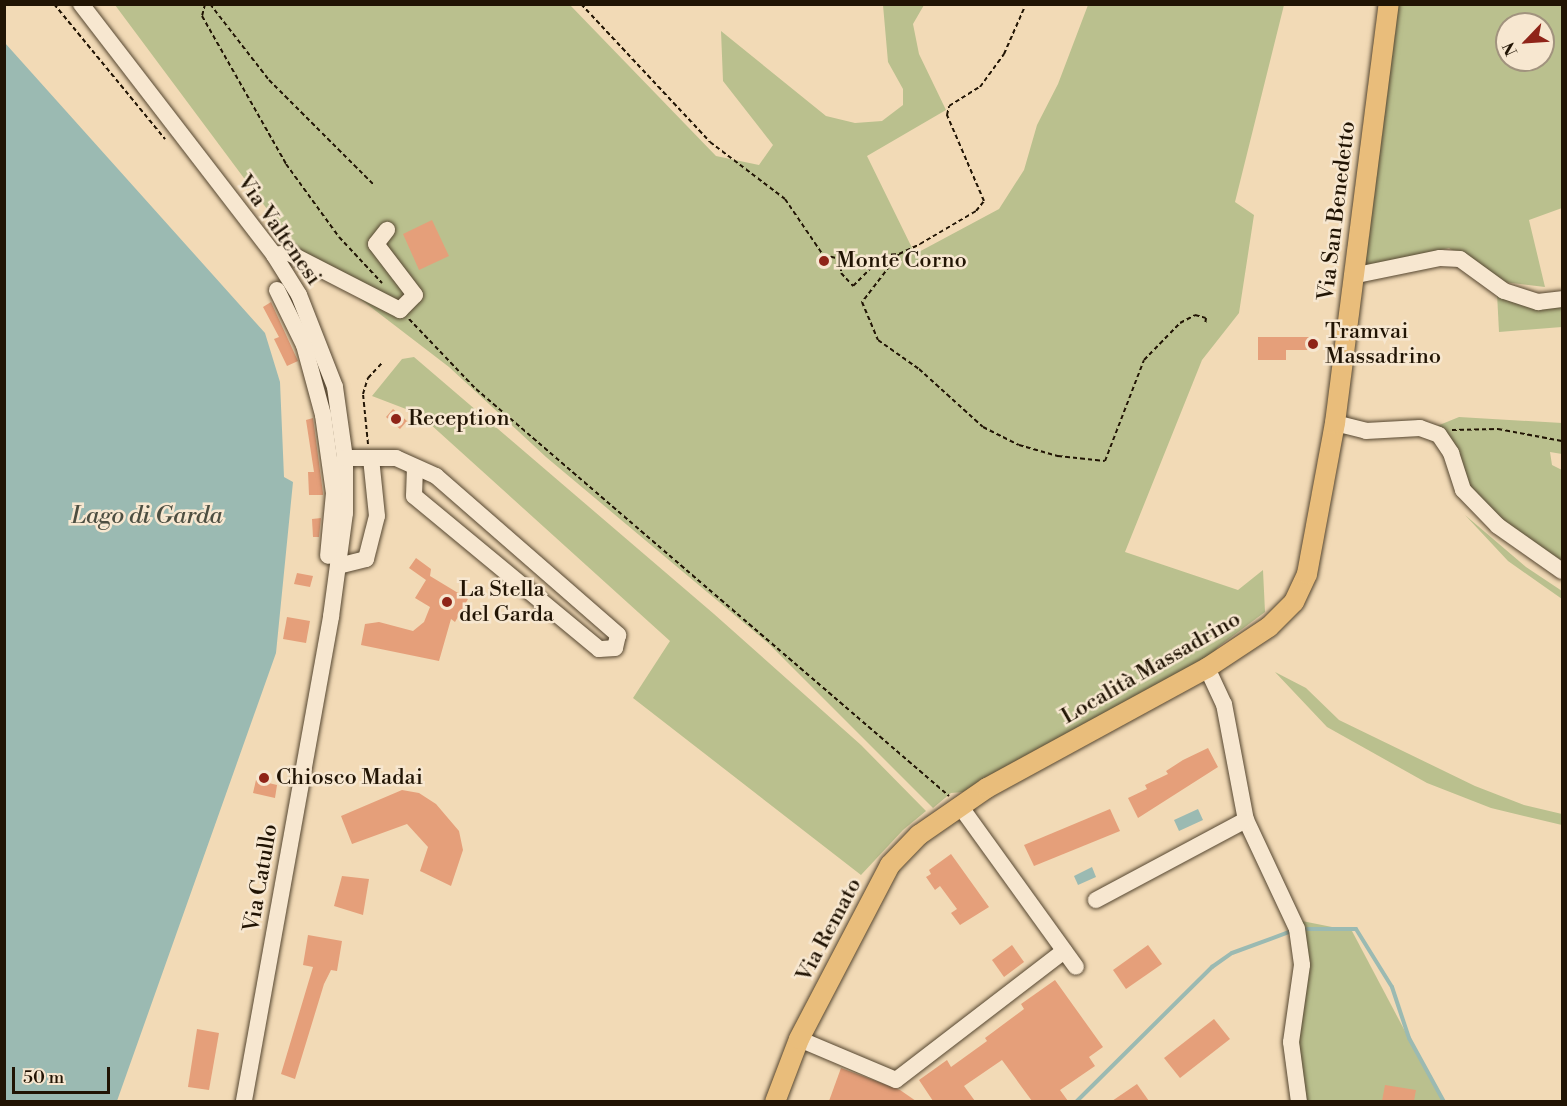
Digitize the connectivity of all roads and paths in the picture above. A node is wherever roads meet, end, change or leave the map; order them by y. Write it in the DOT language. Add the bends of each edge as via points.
graph roads {
  1 [pos="81,4"];
  2 [pos="205,4"];
  3 [pos="210,4"];
  4 [pos="581,4"];
  5 [pos="1026,4"];
  6 [pos="1389,4"];
  7 [pos="374,185"];
  8 [pos="387,230"];
  9 [pos="899,254"];
  10 [pos="274,255"];
  11 [pos="1357,277"];
  12 [pos="277,290"];
  13 [pos="1563,299"];
  14 [pos="384,303"];
  15 [pos="400,310"];
  16 [pos="1205,325"];
  17 [pos="383,362"];
  18 [pos="1337,424"];
  19 [pos="1439,435"];
  20 [pos="1563,441"];
  21 [pos="345,458"];
  22 [pos="371,458"];
  23 [pos="415,470"];
  24 [pos="338,566"];
  25 [pos="1563,571"];
  26 [pos="330,592"];
  27 [pos="317,643"];
  28 [pos="322,663"];
  29 [pos="1207,668"];
  30 [pos="960,806"];
  31 [pos="1246,820"];
  32 [pos="1096,900"];
  33 [pos="1064,951"];
  34 [pos="1076,967"];
  35 [pos="799,1039"];
  36 [pos="244,1101"];
  37 [pos="775,1101"];
  38 [pos="1299,1101"];
  1 -- 10 [label="street, Via Valtenesi"];
  2 -- 14 [label="path" via="202,16 286,164 339,237 390,291"];
  3 -- 7 [label="path" via="268,80"];
  4 -- 9 [label="path" via="710,142 785,199 823,255 841,259 841,273 853,286 884,255"];
  5 -- 9 [label="path" via="1004,54 980,87 949,106 947,115 984,201 976,211"];
  6 -- 11 [label="main road, Via San Benedetto"];
  8 -- 15 [label="street" via="376,244 415,295"];
  9 -- 16 [label="path" via="862,302 878,340 919,369 983,427 1058,456 1106,461 1144,360 1180,323 1195,315 1206,318"];
  10 -- 14 [label="street" via="289,253"];
  10 -- 21 [label="street, Via Valtenesi" via="299,295 323,350 335,387"];
  11 -- 13 [label="street" via="1440,258 1460,259 1504,291 1538,302"];
  11 -- 18 [label="main road, Via San Benedetto"];
  12 -- 26 [label="street" via="304,345 323,415 333,493"];
  14 -- 15 [label="street"];
  15 -- 30 [label="path" via="476,389"];
  17 -- 22 [label="path" via="368,378 363,394 362,412"];
  18 -- 19 [label="street" via="1366,431 1420,428"];
  18 -- 29 [label="main road, Località Massadrino" via="1307,574 1294,602 1269,627"];
  19 -- 20 [label="path" via="1444,430 1498,429"];
  19 -- 25 [label="street" via="1451,453 1463,490 1498,526"];
  21 -- 22 [label="street"];
  21 -- 24 [label="street, Via Valtenesi" via="345,513"];
  22 -- 23 [label="street" via="396,458"];
  22 -- 24 [label="street" via="377,516 366,559"];
  23 -- 23 [label="street" via="436,476 598,617 618,635 615,648 599,649 414,496"];
  24 -- 26 [label="street, Via Valtenesi"];
  26 -- 27 [label="street"];
  26 -- 28 [label="street, Via Valtenesi"];
  28 -- 36 [label="street, Via Catullo"];
  29 -- 30 [label="main road, Località Massadrino"];
  29 -- 31 [label="street" via="1224,704"];
  30 -- 33 [label="street"];
  30 -- 35 [label="main road, Via Remato" via="919,835 890,865"];
  31 -- 32 [label="street"];
  31 -- 38 [label="street" via="1297,929 1301,947 1300,989 1291,1042"];
  33 -- 34 [label="street"];
  33 -- 35 [label="street" via="896,1080"];
  35 -- 37 [label="main road, Via Remato"];
}
